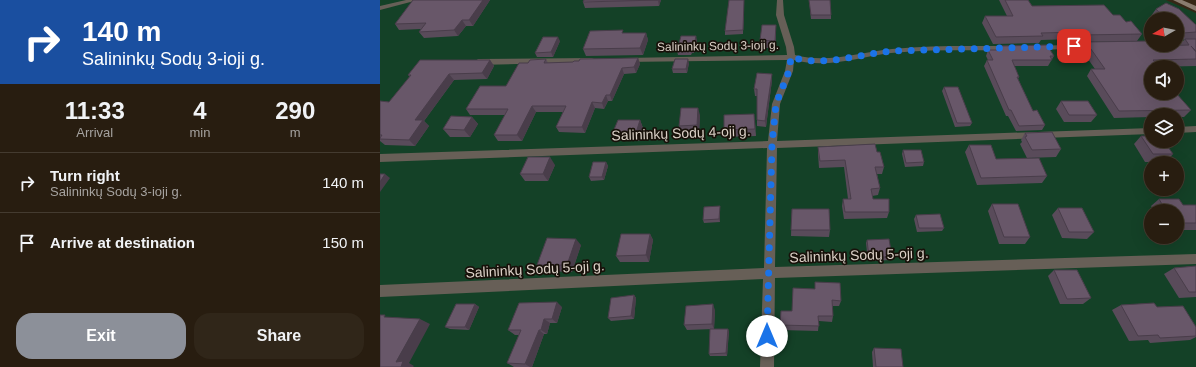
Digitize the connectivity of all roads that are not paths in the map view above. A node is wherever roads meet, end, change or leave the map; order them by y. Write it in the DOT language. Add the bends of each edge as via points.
graph roads {
  1 [pos="415,0"];
  2 [pos="780,0"];
  3 [pos="1176,0"];
  4 [pos="380,8"];
  5 [pos="1196,8"];
  6 [pos="1196,42"];
  7 [pos="1184,43"];
  8 [pos="1105,45"];
  9 [pos="791,57"];
  10 [pos="603,60"];
  11 [pos="618,60"];
  12 [pos="477,62"];
  13 [pos="1196,129"];
  14 [pos="1184,130"];
  15 [pos="1144,131"];
  16 [pos="772,144"];
  17 [pos="380,158"];
  18 [pos="1196,259"];
  19 [pos="768,273"];
  20 [pos="380,292"];
  21 [pos="767,367"];
  1 -- 4 [label="street"];
  2 -- 9 [label="street" via="780,15"];
  3 -- 5 [label="main road"];
  6 -- 7 [label="street"];
  8 -- 9 [label="street, Salininkų Sodų 3-ioji g." via="892,51 822,61"];
  9 -- 11 [label="street, Salininkų Sodų 3-ioji g."];
  9 -- 16 [label="street" via="789,71 776,104"];
  10 -- 12 [label="street"];
  13 -- 14 [label="street"];
  15 -- 16 [label="street, Salininkų Sodų 4-oji g."];
  16 -- 17 [label="street, Salininkų Sodų 4-oji g."];
  16 -- 19 [label="street"];
  18 -- 19 [label="street, Salininkų Sodų 5-oji g."];
  19 -- 20 [label="street, Salininkų Sodų 5-oji g."];
  19 -- 21 [label="street"];
}
